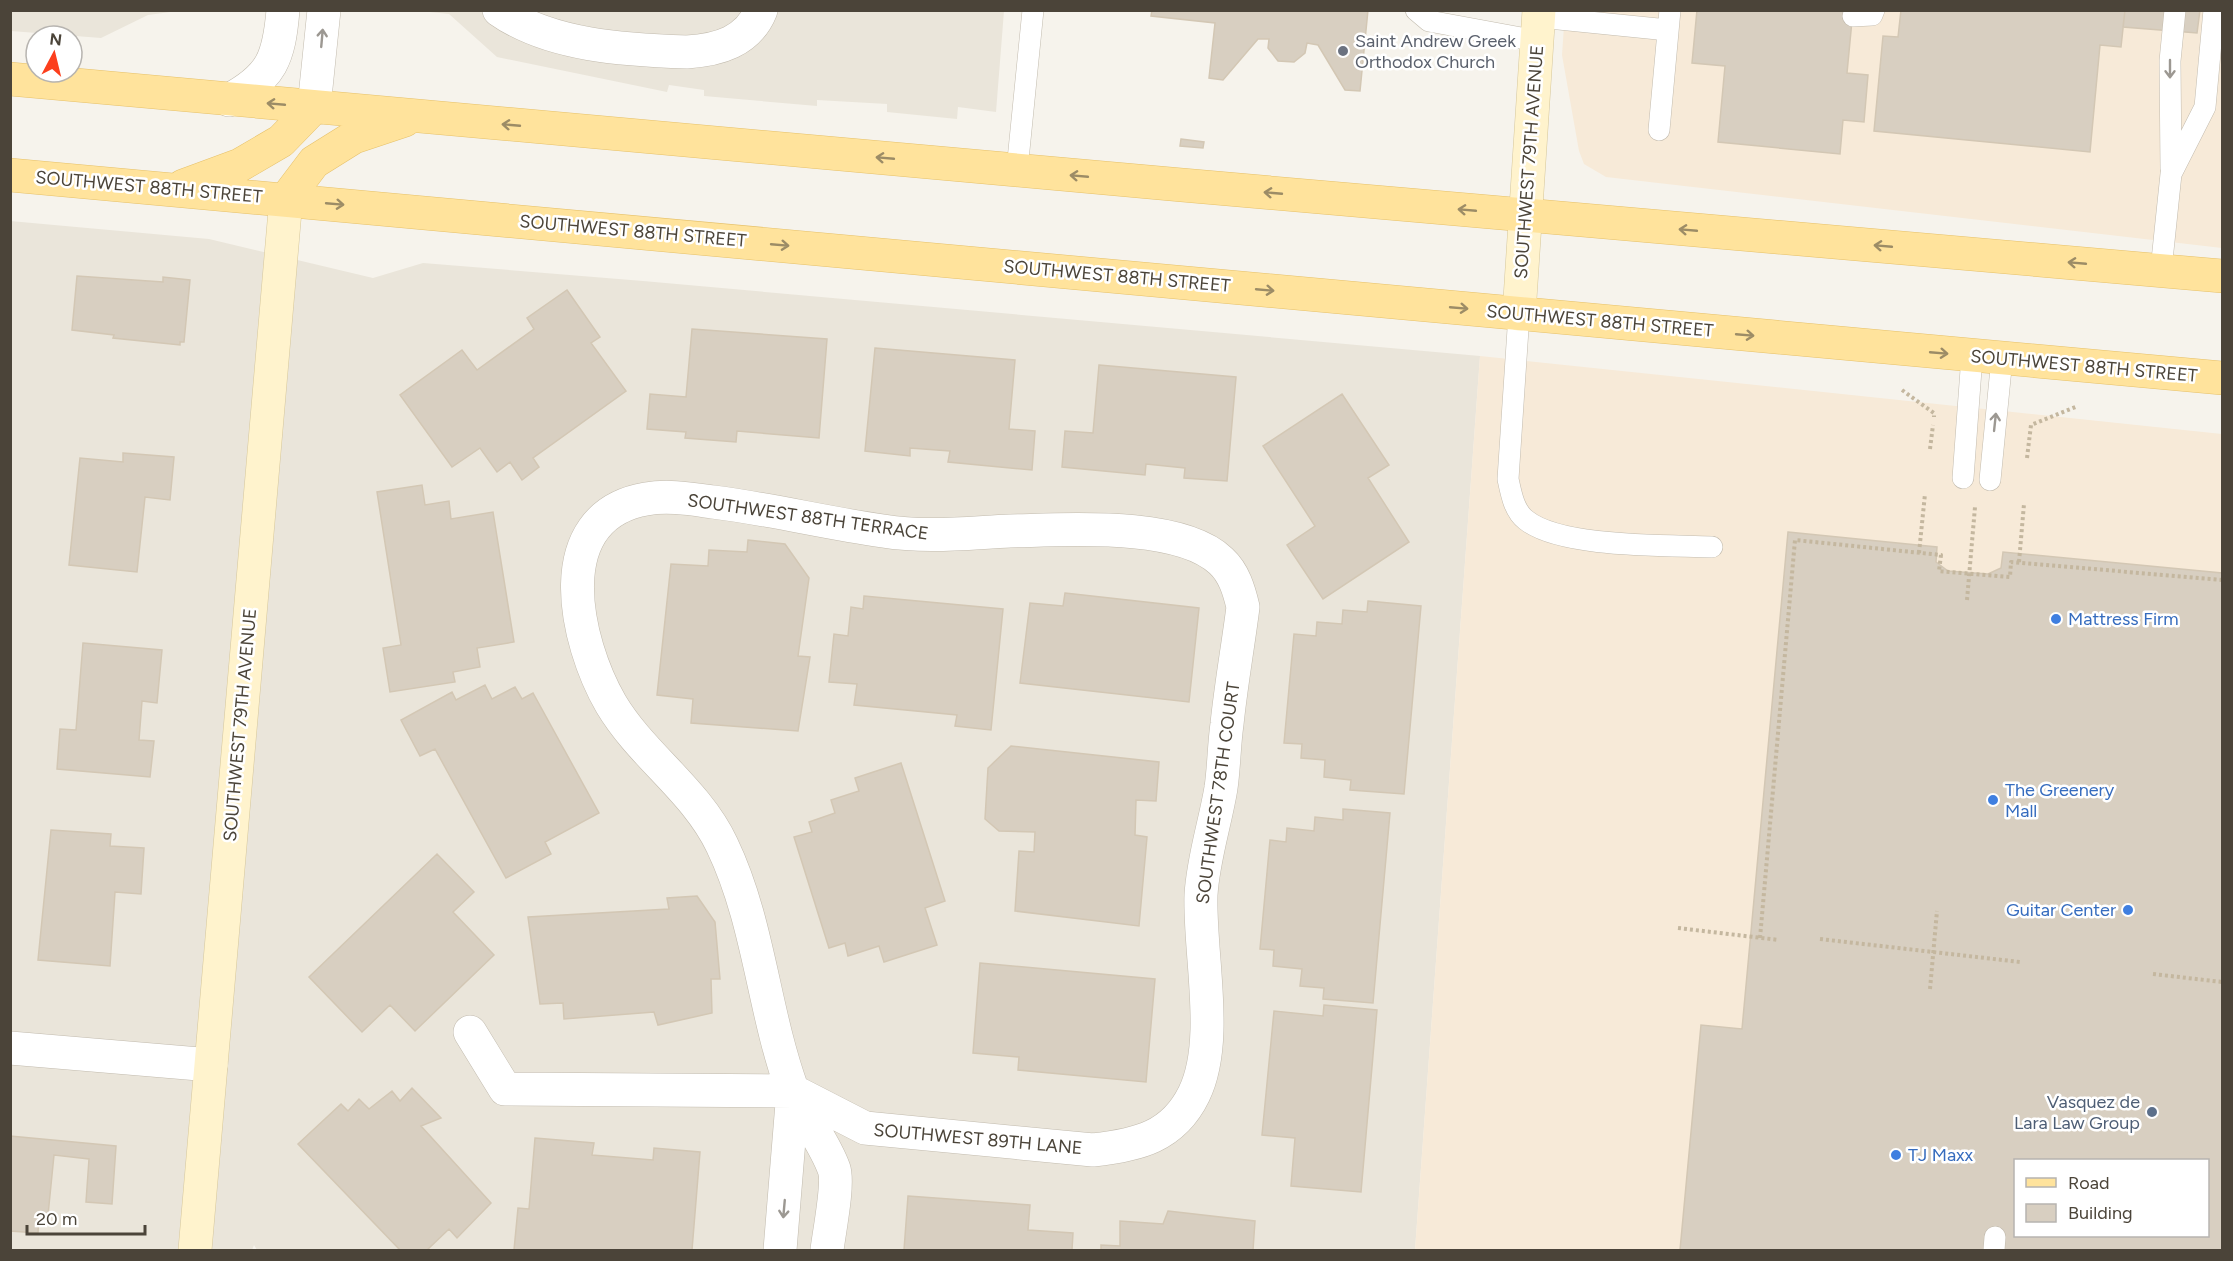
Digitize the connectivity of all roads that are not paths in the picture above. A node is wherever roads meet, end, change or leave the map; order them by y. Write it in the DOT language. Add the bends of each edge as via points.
graph roads {
  1 [pos="283,10"];
  2 [pos="324,10"];
  3 [pos="499,10"];
  4 [pos="761,10"];
  5 [pos="1033,10"];
  6 [pos="1416,10"];
  7 [pos="1874,10"];
  8 [pos="2175,10"];
  9 [pos="2214,10"];
  10 [pos="1853,16"];
  11 [pos="1669,20"];
  12 [pos="1538,23"];
  13 [pos="10,79"];
  14 [pos="229,100"];
  15 [pos="314,107"];
  16 [pos="418,116"];
  17 [pos="1659,130"];
  18 [pos="1017,170"];
  19 [pos="2171,174"];
  20 [pos="10,175"];
  21 [pos="172,189"];
  22 [pos="286,199"];
  23 [pos="1526,215"];
  24 [pos="2161,270"];
  25 [pos="2223,276"];
  26 [pos="1520,314"];
  27 [pos="1987,357"];
  28 [pos="2223,378"];
  29 [pos="1963,478"];
  30 [pos="1990,480"];
  31 [pos="1712,547"];
  32 [pos="1222,561"];
  33 [pos="470,1032"];
  34 [pos="10,1048"];
  35 [pos="210,1065"];
  36 [pos="793,1091"];
  37 [pos="1168,1129"];
  38 [pos="195,1251"];
  39 [pos="780,1251"];
  40 [pos="827,1251"];
  1 -- 14 [label="street" via="278,51 272,65 249,89"];
  15 -- 2 [label="street, one-way"];
  3 -- 4 [label="street" via="525,26 571,40 687,52 734,42 754,23"];
  5 -- 18 [label="lane"];
  6 -- 12 [label="lane" via="1429,21"];
  7 -- 10 [label="lane" via="1872,15"];
  8 -- 19 [label="lane, one-way" via="2170,61"];
  9 -- 19 [label="lane" via="2205,107"];
  11 -- 12 [label="lane"];
  11 -- 17 [label="lane"];
  12 -- 23 [label="street, SOUTHWEST 79TH AVENUE"];
  13 -- 14 [label="main road"];
  15 -- 14 [label="main road, one-way"];
  15 -- 16 [label="main road"];
  15 -- 21 [label="main road" via="281,141 240,165"];
  18 -- 16 [label="main road, one-way"];
  16 -- 22 [label="main road" via="354,137 314,162"];
  23 -- 18 [label="main road, one-way"];
  19 -- 24 [label="lane"];
  20 -- 21 [label="main road, SOUTHWEST 88TH STREET"];
  21 -- 22 [label="main road, SOUTHWEST 88TH STREET"];
  22 -- 26 [label="main road, SOUTHWEST 88TH STREET, one-way"];
  22 -- 35 [label="street, SOUTHWEST 79TH AVENUE"];
  24 -- 23 [label="main road, one-way"];
  23 -- 26 [label="street, SOUTHWEST 79TH AVENUE"];
  24 -- 25 [label="main road"];
  26 -- 27 [label="main road, SOUTHWEST 88TH STREET, one-way"];
  26 -- 31 [label="lane" via="1508,479 1514,503 1526,520 1554,533 1587,540"];
  27 -- 28 [label="main road, SOUTHWEST 88TH STREET"];
  27 -- 29 [label="lane"];
  30 -- 27 [label="lane, one-way"];
  32 -- 36 [label="street, SOUTHWEST 88TH TERRACE" via="1184,541 1138,533 1091,529 915,535 747,506 661,498 629,503 599,520 579,555 576,576 587,643 597,675 629,730 698,804 722,844 743,893"];
  32 -- 37 [label="street, SOUTHWEST 78TH COURT" via="1236,582 1243,607 1221,788 1204,865 1207,1047 1195,1092 1185,1111"];
  33 -- 36 [label="street, SOUTHWEST 89TH LANE" via="505,1089"];
  34 -- 35 [label="street"];
  35 -- 38 [label="street, SOUTHWEST 79TH AVENUE"];
  36 -- 37 [label="street, SOUTHWEST 89TH LANE" via="865,1128 1093,1150 1146,1140"];
  36 -- 39 [label="street, one-way"];
  36 -- 40 [label="street" via="836,1172"];
}
